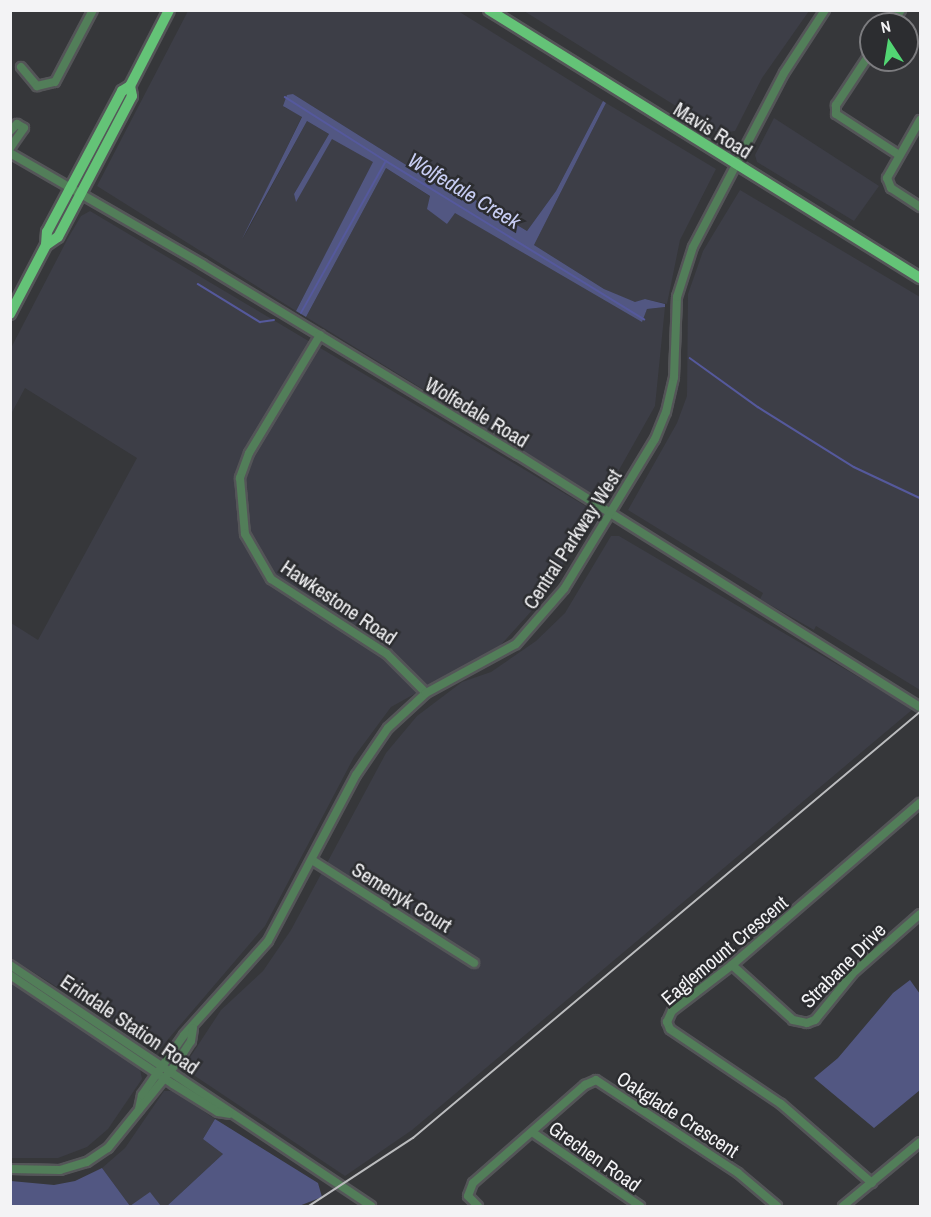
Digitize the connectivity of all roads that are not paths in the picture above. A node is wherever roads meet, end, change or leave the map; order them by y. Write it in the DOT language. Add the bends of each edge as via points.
graph roads {
  1 [pos="93,10"];
  2 [pos="169,10"];
  3 [pos="489,10"];
  4 [pos="825,10"];
  5 [pos="21,67"];
  6 [pos="859,70"];
  7 [pos="921,120"];
  8 [pos="10,131"];
  9 [pos="10,148"];
  10 [pos="10,153"];
  11 [pos="899,155"];
  12 [pos="736,166"];
  13 [pos="76,190"];
  14 [pos="921,207"];
  15 [pos="921,278"];
  16 [pos="10,314"];
  17 [pos="320,335"];
  18 [pos="609,515"];
  19 [pos="426,693"];
  20 [pos="921,707"];
  21 [pos="921,803"];
  22 [pos="312,860"];
  23 [pos="921,914"];
  24 [pos="474,963"];
  25 [pos="10,965"];
  26 [pos="732,965"];
  27 [pos="10,975"];
  28 [pos="193,1028"];
  29 [pos="164,1065"];
  30 [pos="171,1070"];
  31 [pos="157,1073"];
  32 [pos="165,1079"];
  33 [pos="139,1109"];
  34 [pos="229,1114"];
  35 [pos="532,1132"];
  36 [pos="921,1142"];
  37 [pos="10,1169"];
  38 [pos="872,1183"];
  39 [pos="371,1206"];
  40 [pos="478,1206"];
  41 [pos="640,1206"];
  42 [pos="777,1206"];
  43 [pos="843,1206"];
  1 -- 5 [label="street" via="55,82 38,86"];
  2 -- 13 [label="main road" via="130,86 132,96"];
  3 -- 12 [label="main road, Mavis Road"];
  4 -- 12 [label="street, Central Parkway West" via="784,73"];
  6 -- 11 [label="street" via="836,105 836,114"];
  7 -- 11 [label="street"];
  8 -- 9 [label="street" via="17,124 24,128"];
  10 -- 13 [label="street, Wolfedale Road"];
  11 -- 14 [label="street" via="887,181 891,188"];
  12 -- 15 [label="main road, Mavis Road"];
  12 -- 18 [label="street, Central Parkway West" via="693,247 680,281 674,377 666,412 655,439"];
  13 -- 16 [label="main road" via="58,237 46,245"];
  13 -- 17 [label="street, Wolfedale Road"];
  17 -- 18 [label="street, Wolfedale Road"];
  17 -- 19 [label="street, Hawkestone Road" via="249,453 240,478 245,534 271,579 387,654"];
  18 -- 19 [label="street, Central Parkway West" via="557,600 528,633 500,654"];
  18 -- 20 [label="street, Wolfedale Road"];
  19 -- 22 [label="street, Central Parkway West" via="388,728 370,751"];
  21 -- 26 [label="street, Eaglemount Crescent"];
  22 -- 24 [label="street, Semenyk Court"];
  22 -- 28 [label="street, Central Parkway West" via="268,941"];
  23 -- 26 [label="street, Strabane Drive" via="854,973 815,1020 807,1023 792,1020"];
  25 -- 29 [label="street, Erindale Station Road"];
  26 -- 38 [label="street, Eaglemount Crescent" via="672,1011 667,1022 670,1029 781,1104"];
  27 -- 31 [label="street, Erindale Station Road"];
  28 -- 29 [label="street, Central Parkway West"];
  28 -- 30 [label="street, Central Parkway West" via="191,1041"];
  29 -- 30 [label="street, Erindale Station Road"];
  29 -- 31 [label="street, Central Parkway West"];
  30 -- 32 [label="street, Central Parkway West"];
  30 -- 34 [label="street, Erindale Station Road"];
  31 -- 32 [label="street, Erindale Station Road"];
  31 -- 33 [label="street, Central Parkway West" via="142,1095"];
  32 -- 33 [label="street, Central Parkway West"];
  32 -- 34 [label="street, Erindale Station Road" via="218,1112"];
  33 -- 37 [label="street, Central Parkway West" via="119,1138 87,1162 60,1170"];
  34 -- 39 [label="street, Erindale Station Road"];
  35 -- 40 [label="street, Oakglade Crescent" via="467,1191"];
  35 -- 41 [label="street, Grechen Road"];
  35 -- 42 [label="street, Oakglade Crescent" via="585,1085 596,1080 738,1173"];
  36 -- 38 [label="street"];
  38 -- 43 [label="street"];
}
